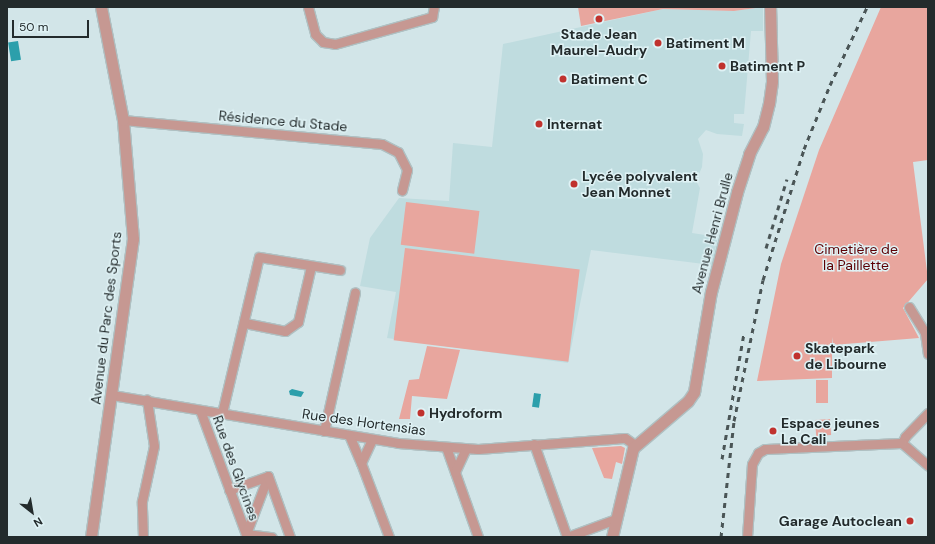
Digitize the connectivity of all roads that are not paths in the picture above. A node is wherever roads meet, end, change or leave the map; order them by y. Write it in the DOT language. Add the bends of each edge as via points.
graph roads {
  1 [pos="101,7"];
  2 [pos="308,7"];
  3 [pos="434,7"];
  4 [pos="770,7"];
  5 [pos="123,120"];
  6 [pos="402,190"];
  7 [pos="311,266"];
  8 [pos="340,270"];
  9 [pos="355,292"];
  10 [pos="909,307"];
  11 [pos="245,323"];
  12 [pos="928,354"];
  13 [pos="112,395"];
  14 [pos="147,400"];
  15 [pos="200,410"];
  16 [pos="222,413"];
  17 [pos="928,413"];
  18 [pos="324,431"];
  19 [pos="348,435"];
  20 [pos="372,439"];
  21 [pos="902,443"];
  22 [pos="534,444"];
  23 [pos="635,444"];
  24 [pos="446,447"];
  25 [pos="466,448"];
  26 [pos="361,463"];
  27 [pos="928,466"];
  28 [pos="455,472"];
  29 [pos="268,476"];
  30 [pos="230,490"];
  31 [pos="616,519"];
  32 [pos="246,536"];
  33 [pos="92,537"];
  34 [pos="143,537"];
  35 [pos="272,537"];
  36 [pos="290,537"];
  37 [pos="389,537"];
  38 [pos="478,537"];
  39 [pos="567,537"];
  40 [pos="612,537"];
  41 [pos="747,537"];
  1 -- 5 [label="street, Avenue du Parc des Sports"];
  2 -- 3 [label="street" via="315,34 323,42 335,44 432,17"];
  4 -- 23 [label="street, Avenue Henri Brulle" via="772,82 769,103 763,127 749,154 737,192 711,292 694,392 688,401"];
  5 -- 6 [label="street, Résidence du Stade" via="382,144 398,152 407,170"];
  5 -- 13 [label="street, Avenue du Parc des Sports" via="132,239"];
  7 -- 8 [label="street"];
  7 -- 11 [label="street" via="298,322 285,331"];
  7 -- 11 [label="street" via="260,257"];
  9 -- 18 [label="street"];
  10 -- 12 [label="street" via="925,333"];
  11 -- 16 [label="street"];
  13 -- 14 [label="street, Rue des Hortensias"];
  13 -- 33 [label="street, Avenue du Parc des Sports"];
  14 -- 15 [label="street, Rue des Hortensias"];
  14 -- 34 [label="street" via="154,446 142,501"];
  15 -- 16 [label="street, Rue des Hortensias"];
  15 -- 30 [label="street, Rue des Glycines"];
  16 -- 18 [label="street, Rue des Hortensias"];
  17 -- 21 [label="street"];
  18 -- 19 [label="street, Rue des Hortensias"];
  19 -- 20 [label="street, Rue des Hortensias"];
  19 -- 26 [label="street"];
  20 -- 24 [label="street, Rue des Hortensias"];
  20 -- 26 [label="street"];
  21 -- 27 [label="street"];
  21 -- 41 [label="street" via="765,449 758,453 752,464"];
  22 -- 23 [label="street, Rue des Hortensias" via="625,438"];
  22 -- 25 [label="street, Rue des Hortensias"];
  22 -- 39 [label="street"];
  23 -- 31 [label="street"];
  24 -- 25 [label="street, Rue des Hortensias"];
  24 -- 28 [label="street"];
  25 -- 28 [label="street"];
  26 -- 37 [label="street"];
  28 -- 38 [label="street"];
  29 -- 30 [label="street"];
  29 -- 32 [label="street"];
  29 -- 36 [label="street"];
  30 -- 32 [label="street, Rue des Glycines"];
  31 -- 39 [label="street"];
  31 -- 40 [label="street"];
  32 -- 35 [label="street"];
}
